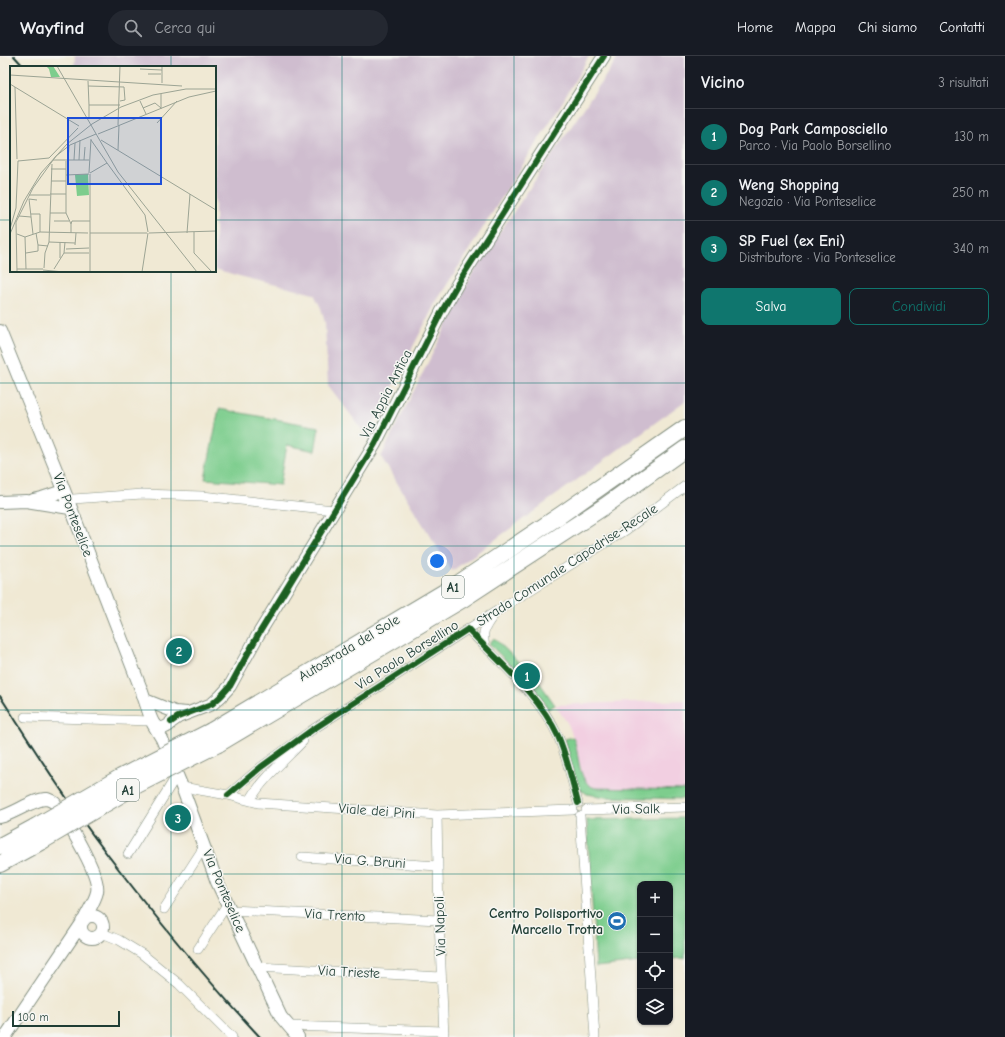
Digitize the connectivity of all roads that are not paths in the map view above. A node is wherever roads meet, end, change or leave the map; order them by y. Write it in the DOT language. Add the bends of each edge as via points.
graph roads {
  1 [pos="604,56"];
  2 [pos="0,331"];
  3 [pos="685,428"];
  4 [pos="685,449"];
  5 [pos="685,486"];
  6 [pos="63,491"];
  7 [pos="26,501"];
  8 [pos="0,502"];
  9 [pos="71,503"];
  10 [pos="334,510"];
  11 [pos="496,612"];
  12 [pos="468,629"];
  13 [pos="485,647"];
  14 [pos="145,700"];
  15 [pos="165,708"];
  16 [pos="188,713"];
  17 [pos="25,717"];
  18 [pos="152,721"];
  19 [pos="170,724"];
  20 [pos="312,730"];
  21 [pos="214,737"];
  22 [pos="163,741"];
  23 [pos="177,775"];
  24 [pos="182,787"];
  25 [pos="228,795"];
  26 [pos="250,801"];
  27 [pos="55,803"];
  28 [pos="575,807"];
  29 [pos="685,808"];
  30 [pos="583,813"];
  31 [pos="437,815"];
  32 [pos="0,817"];
  33 [pos="73,832"];
  34 [pos="38,834"];
  35 [pos="0,846"];
  36 [pos="204,847"];
  37 [pos="128,854"];
  38 [pos="302,857"];
  39 [pos="0,864"];
  40 [pos="438,866"];
  41 [pos="93,900"];
  42 [pos="229,906"];
  43 [pos="164,909"];
  44 [pos="100,919"];
  45 [pos="439,920"];
  46 [pos="83,922"];
  47 [pos="102,934"];
  48 [pos="88,938"];
  49 [pos="71,940"];
  50 [pos="198,949"];
  51 [pos="258,967"];
  52 [pos="441,977"];
  53 [pos="288,1026"];
  54 [pos="444,1034"];
  55 [pos="5,1037"];
  56 [pos="232,1037"];
  57 [pos="298,1037"];
  58 [pos="595,1037"];
  1 -- 10 [label="street, Via Appia Antica" via="458,283 375,444"];
  2 -- 6 [label="street, Via Ponteselice"];
  3 -- 21 [label="highway, Autostrada del Sole / A1" via="456,585"];
  4 -- 21 [label="highway, Autostrada del Sole / A1" via="605,506 463,599"];
  5 -- 11 [label="street, Strada Comunale Capodrise-Recale" via="626,530"];
  6 -- 7 [label="street"];
  6 -- 9 [label="street, Via Ponteselice"];
  7 -- 8 [label="street"];
  7 -- 9 [label="street"];
  9 -- 10 [label="street" via="142,494 202,496"];
  9 -- 14 [label="street, Via Ponteselice"];
  10 -- 16 [label="street, Via Appia Antica" via="230,686 212,704"];
  11 -- 12 [label="street, Strada Comunale Capodrise-Recale"];
  11 -- 13 [label="street" via="483,635"];
  12 -- 13 [label="street, Via Paolo Borsellino"];
  12 -- 20 [label="street, Via Paolo Borsellino"];
  13 -- 28 [label="street, Via Paolo Borsellino" via="530,693 546,715 562,746"];
  14 -- 15 [label="street"];
  14 -- 18 [label="street, Via Ponteselice"];
  15 -- 16 [label="street"];
  15 -- 18 [label="street" via="155,709 151,714"];
  15 -- 19 [label="street" via="172,715"];
  16 -- 19 [label="street, Via Appia Antica"];
  17 -- 18 [label="street"];
  18 -- 19 [label="street" via="156,727 163,728"];
  18 -- 22 [label="street, Via Ponteselice"];
  19 -- 22 [label="street"];
  20 -- 25 [label="street, Via Paolo Borsellino"];
  20 -- 26 [label="street, Via Paolo Borsellino" via="259,786"];
  21 -- 34 [label="highway, Autostrada del Sole / A1, bridge" via="121,777"];
  22 -- 23 [label="street, Via Ponteselice"];
  23 -- 24 [label="street, Via Ponteselice"];
  23 -- 37 [label="street"];
  24 -- 25 [label="street, Viale dei Pini"];
  24 -- 36 [label="street, Via Ponteselice"];
  25 -- 26 [label="street, Viale dei Pini"];
  26 -- 31 [label="street, Viale dei Pini"];
  27 -- 32 [label="street" via="51,800 40,800"];
  28 -- 30 [label="street" via="584,805"];
  28 -- 31 [label="street, Viale dei Pini"];
  29 -- 30 [label="street, Via Salk"];
  30 -- 58 [label="street"];
  31 -- 40 [label="street, Via Napoli"];
  33 -- 41 [label="street" via="97,881 97,892"];
  34 -- 35 [label="highway, Autostrada del Sole / A1"];
  34 -- 39 [label="highway, Autostrada del Sole / A1"];
  36 -- 42 [label="street, Via Ponteselice"];
  36 -- 43 [label="street"];
  38 -- 40 [label="street, Via G. Bruni"];
  40 -- 45 [label="street, Via Napoli"];
  41 -- 44 [label="street" via="94,909"];
  41 -- 46 [label="street"];
  42 -- 45 [label="street, Via Trento"];
  42 -- 50 [label="street"];
  42 -- 51 [label="street, Via Ponteselice"];
  44 -- 46 [label="street" via="92,916"];
  44 -- 47 [label="street" via="103,926"];
  45 -- 52 [label="street, Via Napoli"];
  46 -- 48 [label="street" via="81,930"];
  46 -- 49 [label="street"];
  47 -- 48 [label="street" via="96,938"];
  47 -- 56 [label="street" via="119,940 142,954 178,984"];
  48 -- 49 [label="street"];
  49 -- 55 [label="street"];
  51 -- 52 [label="street, Via Trieste"];
  51 -- 53 [label="street, Via Ponteselice" via="281,1017"];
  52 -- 54 [label="street, Via Napoli"];
  53 -- 54 [label="street"];
  53 -- 57 [label="street, Via Ponteselice"];
}
